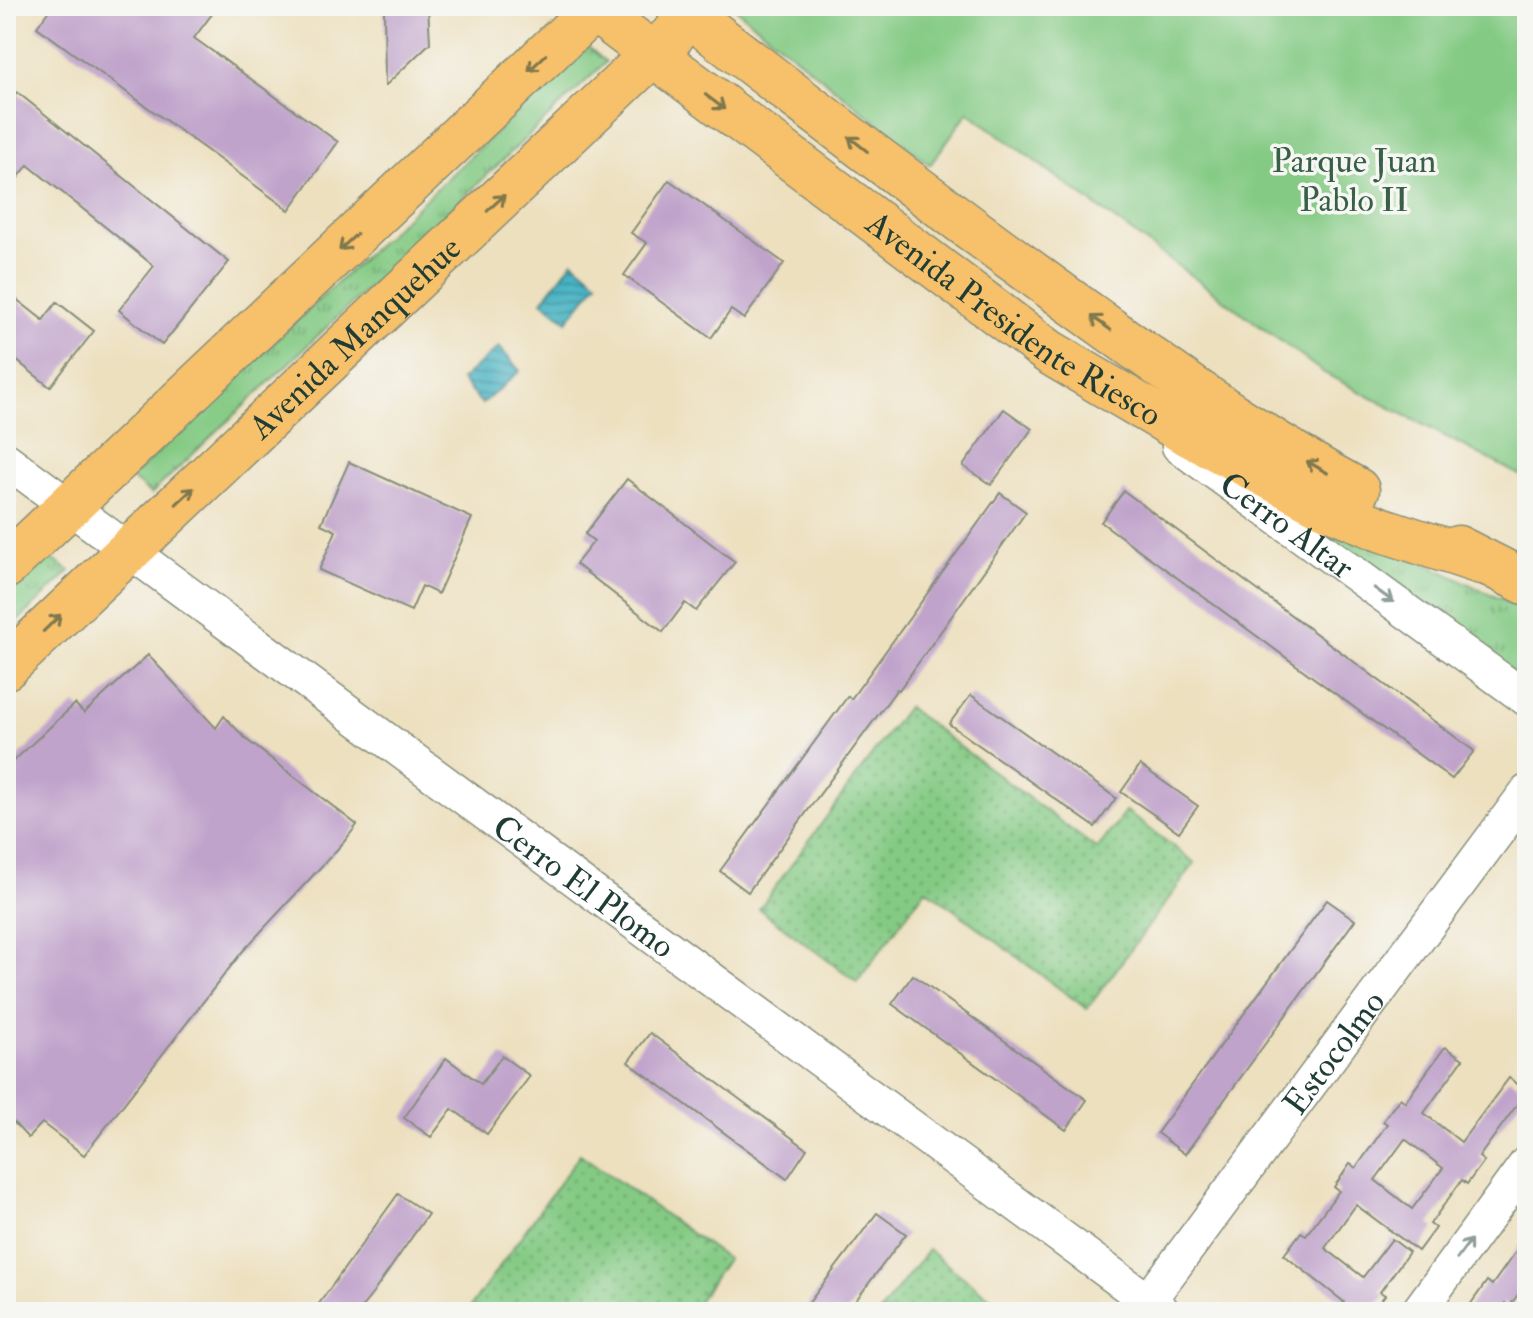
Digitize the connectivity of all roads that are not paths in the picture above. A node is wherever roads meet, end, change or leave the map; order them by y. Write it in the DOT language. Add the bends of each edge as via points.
graph roads {
  1 [pos="593,7"];
  2 [pos="691,9"];
  3 [pos="653,56"];
  4 [pos="1049,352"];
  5 [pos="6,460"];
  6 [pos="69,506"];
  7 [pos="128,550"];
  8 [pos="1481,562"];
  9 [pos="6,566"];
  10 [pos="1527,583"];
  11 [pos="6,667"];
  12 [pos="1527,699"];
  13 [pos="1527,792"];
  14 [pos="1527,1163"];
  15 [pos="1150,1308"];
  16 [pos="1418,1312"];
  1 -- 3 [label="main road, Avenida Presidente Riesco"];
  1 -- 6 [label="main road, one-way"];
  2 -- 3 [label="main road, Avenida Manquehue"];
  8 -- 2 [label="main road, Avenida Presidente Riesco, one-way" via="1292,453 1184,383 919,192"];
  3 -- 4 [label="main road, Avenida Presidente Riesco, one-way"];
  7 -- 3 [label="main road, Avenida Manquehue, one-way"];
  4 -- 8 [label="main road, Avenida Presidente Riesco" via="1325,506"];
  4 -- 12 [label="street, Cerro Altar, one-way"];
  5 -- 6 [label="street, Cerro El Plomo"];
  6 -- 7 [label="street, Cerro El Plomo"];
  6 -- 9 [label="main road"];
  11 -- 7 [label="main road, Avenida Manquehue, one-way"];
  7 -- 15 [label="street, Cerro El Plomo"];
  8 -- 10 [label="main road, Avenida Presidente Riesco"];
  13 -- 15 [label="street, Estocolmo"];
  16 -- 14 [label="street, one-way"];
}
